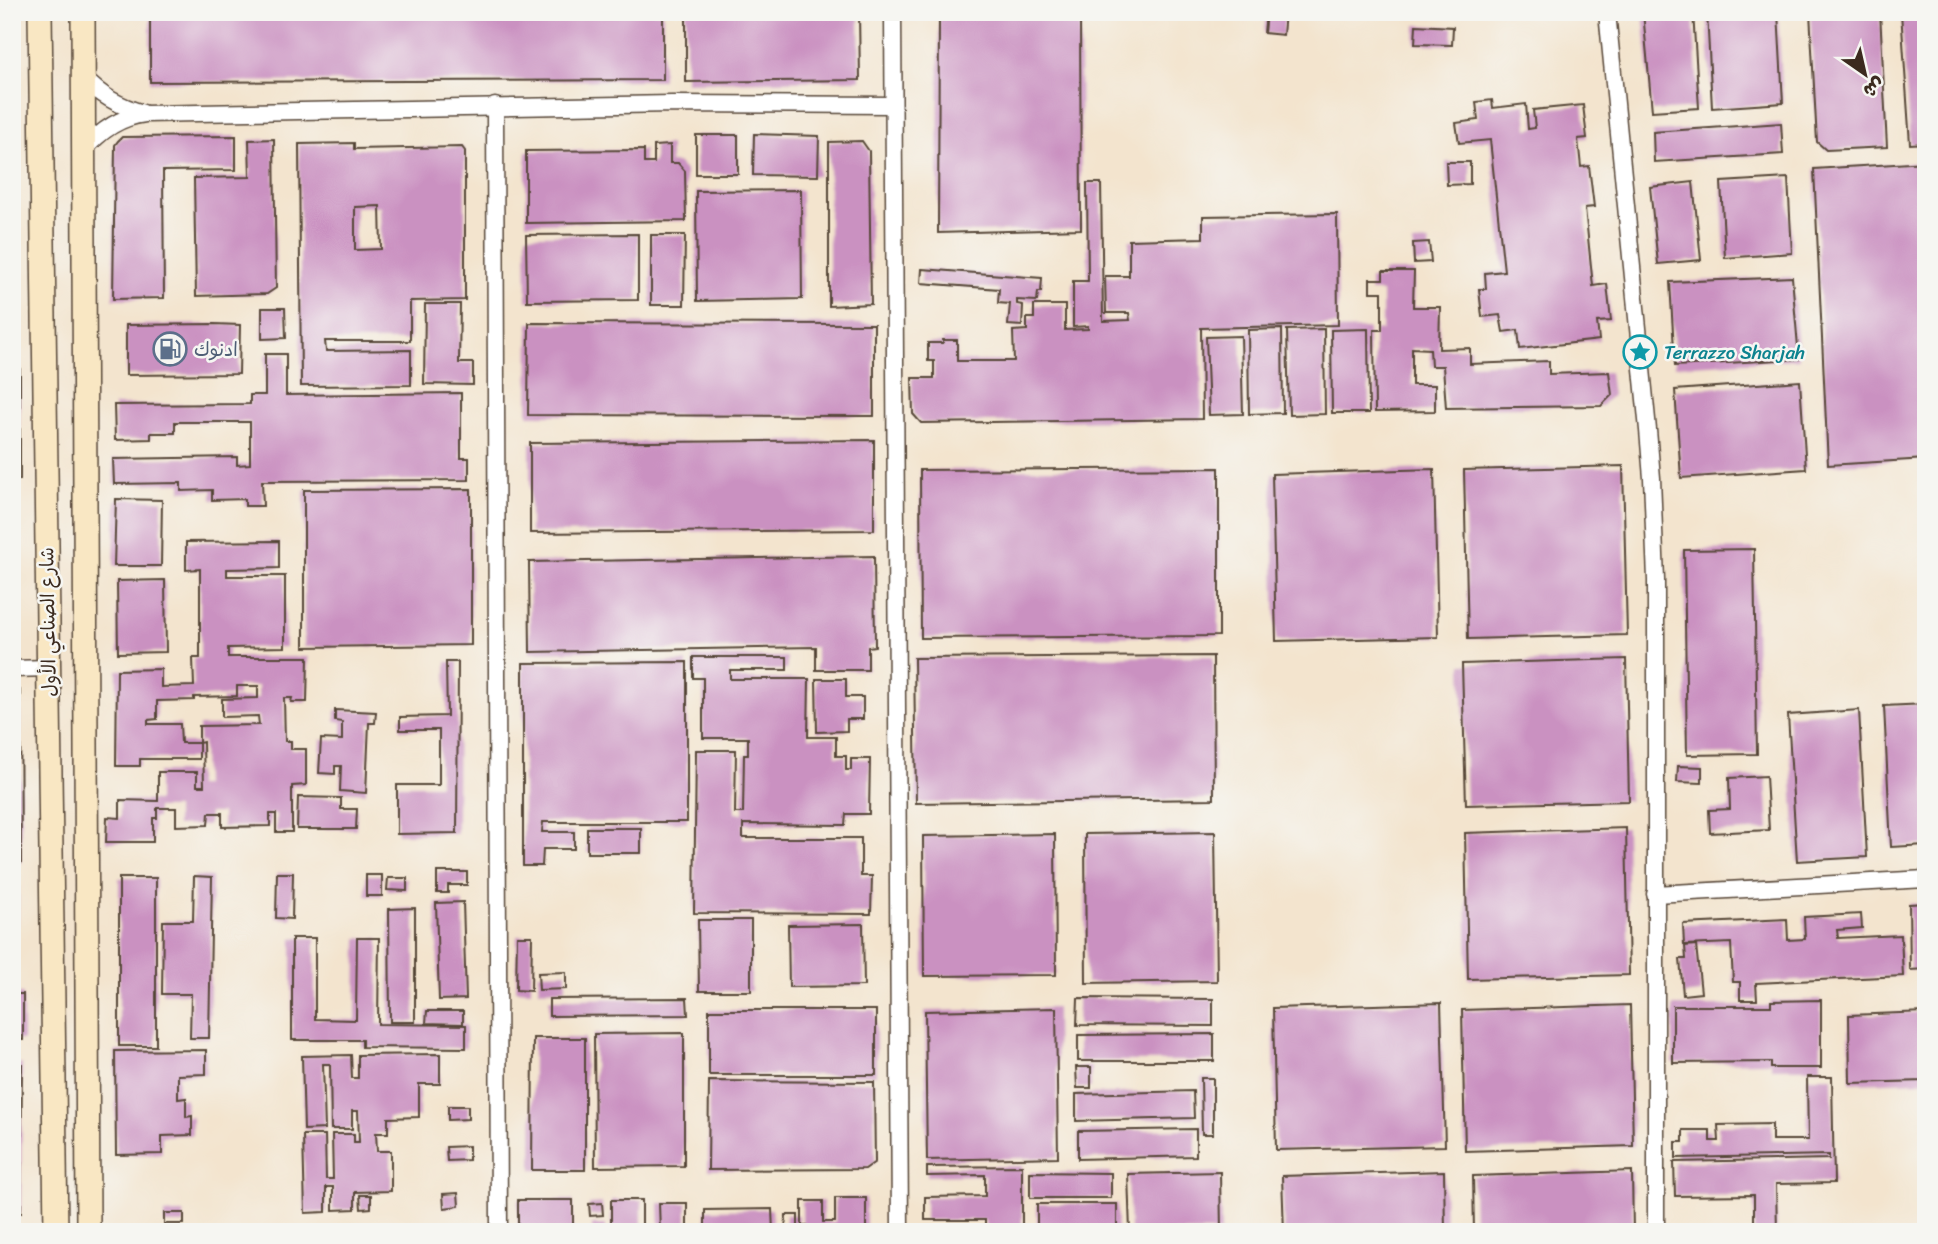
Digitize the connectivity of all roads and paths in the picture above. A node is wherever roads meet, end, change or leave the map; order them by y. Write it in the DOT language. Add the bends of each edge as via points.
graph roads {
  1 [pos="40,12"];
  2 [pos="83,12"];
  3 [pos="893,12"];
  4 [pos="1606,12"];
  5 [pos="84,79"];
  6 [pos="893,105"];
  7 [pos="495,106"];
  8 [pos="145,114"];
  9 [pos="83,151"];
  10 [pos="12,668"];
  11 [pos="49,668"];
  12 [pos="1926,879"];
  13 [pos="1655,894"];
  14 [pos="56,1232"];
  15 [pos="88,1232"];
  16 [pos="499,1232"];
  17 [pos="900,1232"];
  18 [pos="1656,1232"];
  1 -- 11 [label="main road, شارع الصناعي الأول"];
  2 -- 5 [label="main road, شارع الصناعي الأول"];
  3 -- 6 [label="street"];
  4 -- 13 [label="street" via="1652,478"];
  5 -- 8 [label="street" via="105,97"];
  5 -- 9 [label="main road, شارع الصناعي الأول"];
  6 -- 7 [label="street"];
  6 -- 17 [label="street"];
  7 -- 8 [label="street"];
  7 -- 16 [label="street"];
  8 -- 9 [label="street" via="111,126"];
  9 -- 15 [label="main road, شارع الصناعي الأول"];
  10 -- 11 [label="street"];
  11 -- 14 [label="main road, شارع الصناعي الأول"];
  12 -- 13 [label="street"];
  13 -- 18 [label="street"];
}
